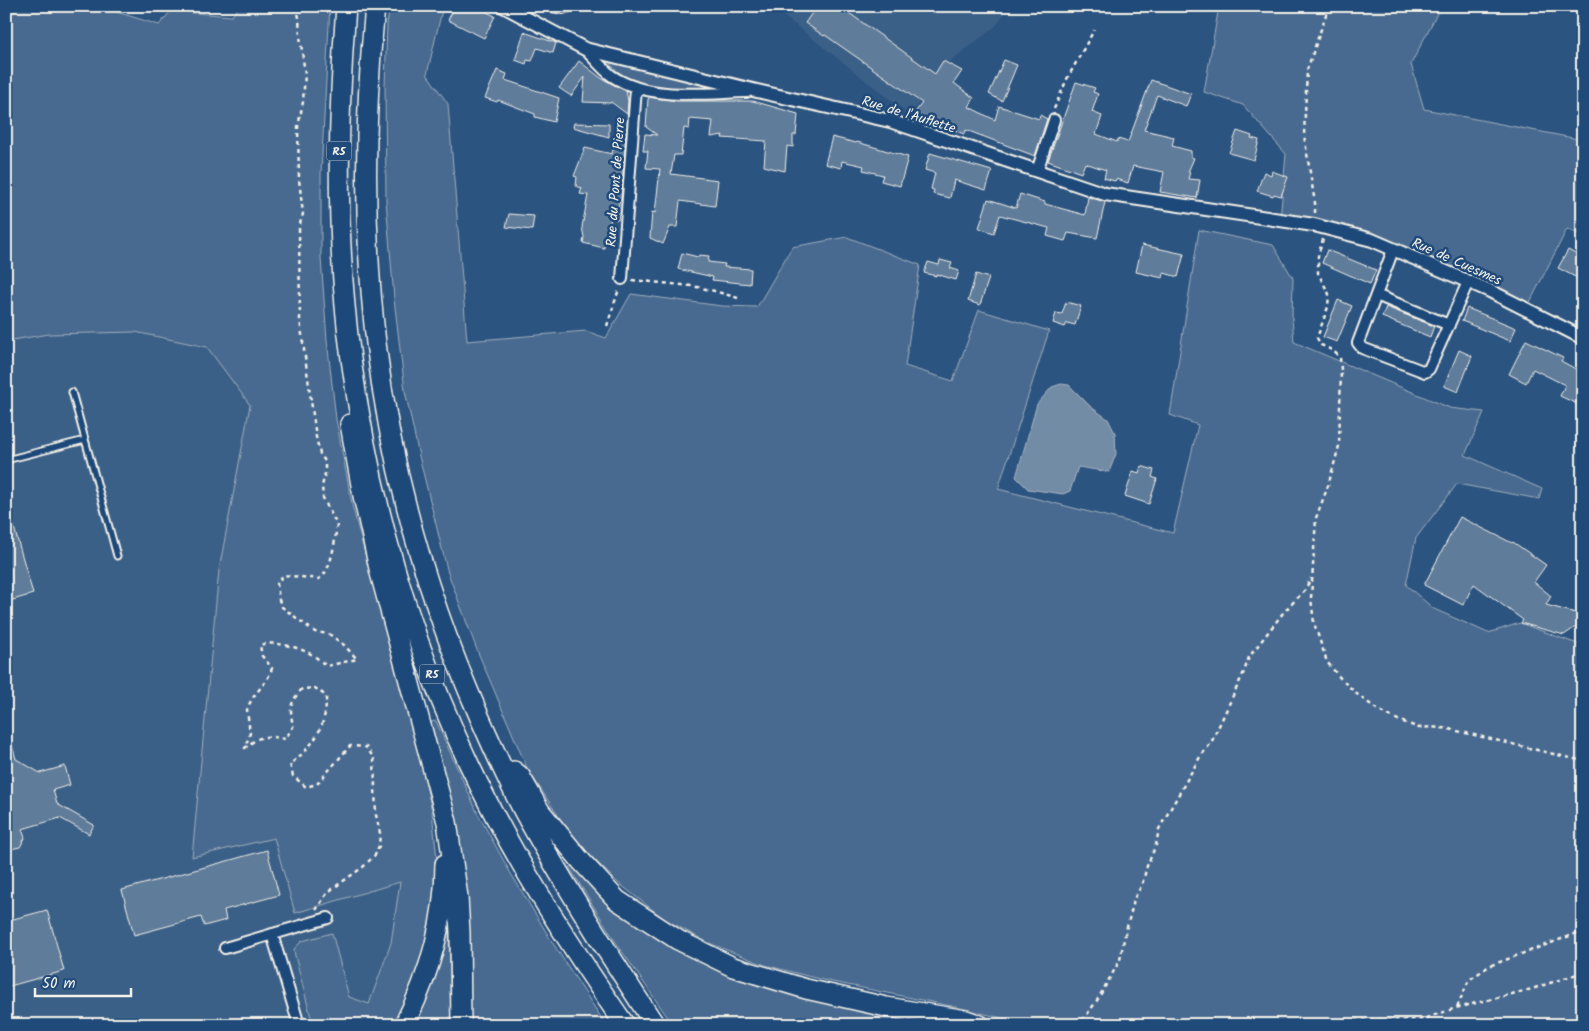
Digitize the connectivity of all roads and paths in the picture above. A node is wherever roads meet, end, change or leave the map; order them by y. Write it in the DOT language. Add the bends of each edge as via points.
graph roads {
  1 [pos="17,6"];
  2 [pos="297,6"];
  3 [pos="346,6"];
  4 [pos="375,6"];
  5 [pos="503,6"];
  6 [pos="552,6"];
  7 [pos="570,6"];
  8 [pos="1329,6"];
  9 [pos="6,22"];
  10 [pos="1094,30"];
  11 [pos="585,49"];
  12 [pos="636,88"];
  13 [pos="756,91"];
  14 [pos="1054,120"];
  15 [pos="1037,171"];
  16 [pos="1314,224"];
  17 [pos="1327,228"];
  18 [pos="1393,250"];
  19 [pos="622,279"];
  20 [pos="1468,282"];
  21 [pos="344,283"];
  22 [pos="1376,295"];
  23 [pos="738,298"];
  24 [pos="1449,325"];
  25 [pos="607,326"];
  26 [pos="1583,338"];
  27 [pos="72,392"];
  28 [pos="85,440"];
  29 [pos="6,460"];
  30 [pos="117,556"];
  31 [pos="1312,576"];
  32 [pos="428,749"];
  33 [pos="495,753"];
  34 [pos="1583,761"];
  35 [pos="328,918"];
  36 [pos="315,922"];
  37 [pos="1583,932"];
  38 [pos="272,934"];
  39 [pos="225,948"];
  40 [pos="1583,972"];
  41 [pos="1456,1008"];
  42 [pos="300,1025"];
  43 [pos="404,1025"];
  44 [pos="460,1025"];
  45 [pos="625,1025"];
  46 [pos="655,1025"];
  47 [pos="980,1025"];
  48 [pos="1076,1025"];
  49 [pos="1331,1025"];
  1 -- 9 [label="path"];
  2 -- 36 [label="path" via="305,74 298,126 303,214 299,227 300,320 316,436 325,461 323,498 337,525 323,577 283,574 277,584 277,592 282,607 315,632 328,634 344,645 357,659 327,666 308,652 270,642 260,645 262,656 272,668 270,677 248,706 250,733 245,748 268,736 285,739 293,727 293,699 302,689 316,688 326,696 326,709 319,734 290,764 293,776 306,787 317,784 350,746 366,747 374,758 376,815 380,833 376,855 328,892 314,914"];
  3 -- 21 [label="highway, R5" via="339,150"];
  4 -- 33 [label="highway, R5" via="369,87 366,216 376,343 386,410 420,555 466,687"];
  5 -- 11 [label="street, Rue de l'Auflette"];
  6 -- 7 [label="street"];
  8 -- 16 [label="path" via="1307,70 1304,135 1315,202"];
  10 -- 14 [label="path" via="1058,97"];
  11 -- 12 [label="street" via="612,76"];
  11 -- 13 [label="street, Rue de l'Auflette"];
  12 -- 13 [label="street" via="662,93"];
  12 -- 19 [label="street, Rue du Pont de Pierre"];
  13 -- 15 [label="street, Rue de l'Auflette" via="890,121"];
  14 -- 15 [label="street"];
  15 -- 16 [label="street, Rue de l'Auflette" via="1105,194"];
  16 -- 17 [label="street, Rue de Cuesmes"];
  17 -- 18 [label="street, Rue de Cuesmes" via="1372,240"];
  17 -- 31 [label="path" via="1318,256 1318,273 1329,294 1328,307 1317,338 1321,345 1340,357 1339,446 1316,518"];
  18 -- 20 [label="street, Rue de Cuesmes"];
  18 -- 22 [label="street"];
  19 -- 23 [label="path" via="692,286"];
  19 -- 25 [label="path"];
  20 -- 24 [label="street"];
  20 -- 26 [label="street, Rue de Cuesmes"];
  21 -- 32 [label="highway" via="347,397 354,450 380,573"];
  21 -- 45 [label="highway, R5" via="351,357 374,483 393,561 441,698 468,763 499,824 569,943"];
  22 -- 24 [label="street"];
  22 -- 24 [label="street" via="1358,343 1362,348 1424,372 1429,369"];
  27 -- 28 [label="lane"];
  28 -- 29 [label="lane"];
  28 -- 30 [label="lane"];
  31 -- 34 [label="path" via="1314,622 1327,662 1341,679 1378,710 1420,728 1449,729"];
  31 -- 48 [label="path" via="1305,590 1249,657 1214,737 1158,829 1156,845 1135,897 1120,960 1098,999"];
  32 -- 43 [label="highway" via="445,883 423,983"];
  32 -- 44 [label="highway" via="447,822 458,897"];
  33 -- 46 [label="highway, R5" via="561,877"];
  33 -- 47 [label="highway" via="520,776 540,811 617,900 678,940 733,967 806,989"];
  35 -- 36 [label="street"];
  36 -- 38 [label="street"];
  37 -- 41 [label="path" via="1489,966 1470,980"];
  38 -- 39 [label="street"];
  38 -- 42 [label="street"];
  40 -- 41 [label="path"];
  41 -- 49 [label="path" via="1420,1020 1355,1020"];
}
